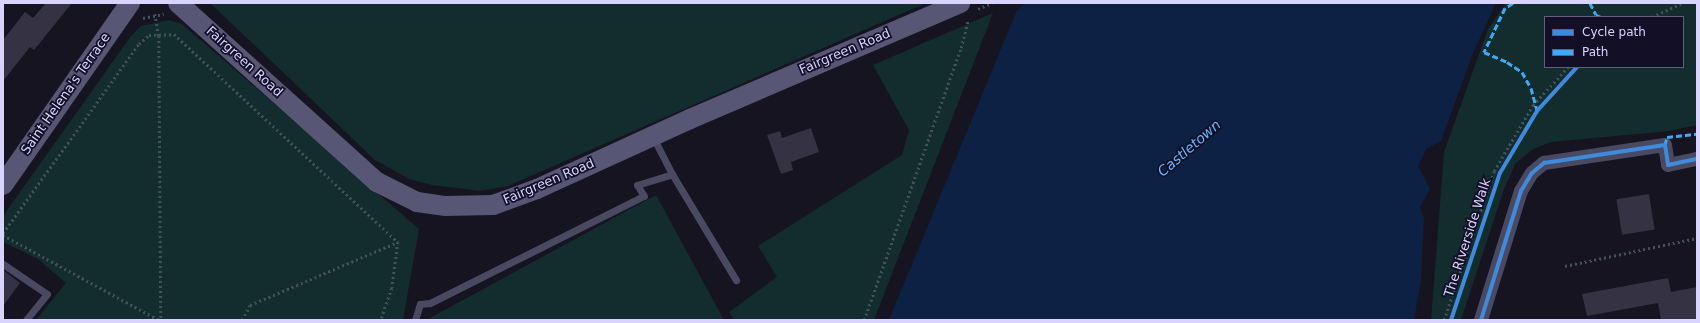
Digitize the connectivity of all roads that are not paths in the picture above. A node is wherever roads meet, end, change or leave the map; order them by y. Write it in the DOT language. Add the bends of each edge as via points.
graph roads {
  1 [pos="130,3"];
  2 [pos="178,3"];
  3 [pos="968,10"];
  4 [pos="652,136"];
  5 [pos="1697,159"];
  6 [pos="672,174"];
  7 [pos="3,185"];
  8 [pos="3,264"];
  9 [pos="736,280"];
  10 [pos="26,320"];
  11 [pos="415,320"];
  12 [pos="1481,320"];
  1 -- 7 [label="main road, Saint Helena's Terrace"];
  2 -- 4 [label="main road, Fairgreen Road" via="377,182 417,202 446,206 493,205 537,189"];
  3 -- 4 [label="main road, Fairgreen Road"];
  4 -- 6 [label="lane"];
  5 -- 12 [label="street" via="1668,165 1665,145 1544,163 1532,173 1522,191"];
  6 -- 9 [label="lane"];
  6 -- 11 [label="lane" via="637,185 644,196 430,303 420,304"];
  8 -- 10 [label="lane" via="47,294"];
}
